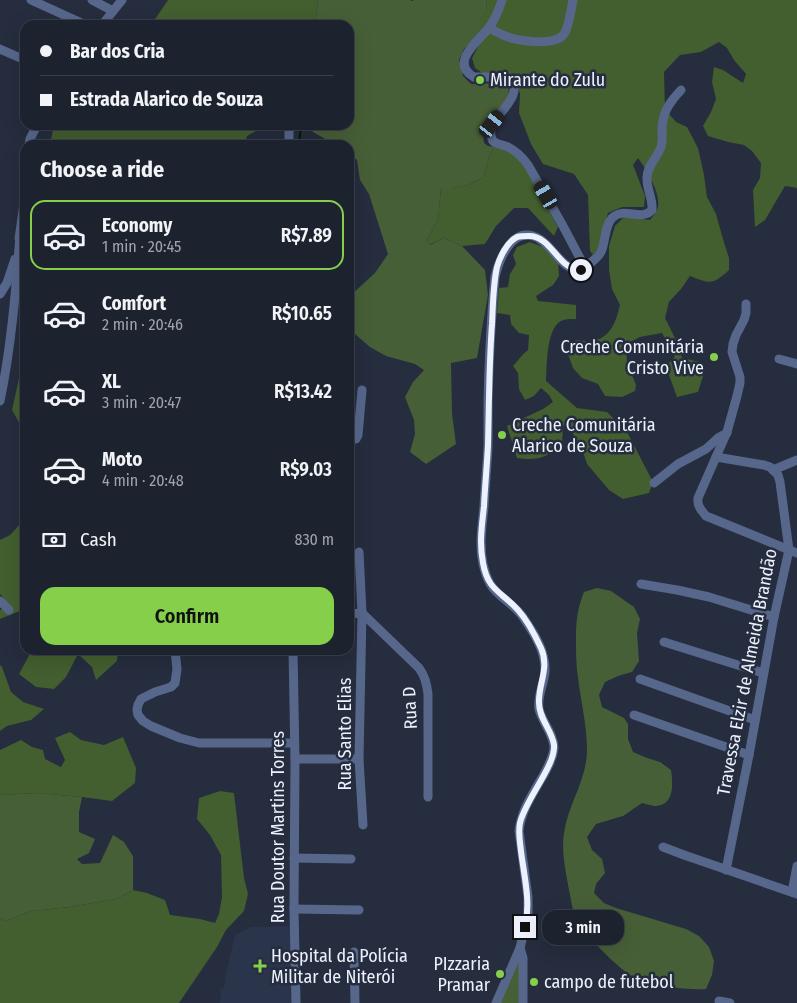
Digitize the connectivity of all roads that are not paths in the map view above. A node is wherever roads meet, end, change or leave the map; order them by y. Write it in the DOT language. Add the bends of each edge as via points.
graph roads {
  1 [pos="31,0"];
  2 [pos="92,0"];
  3 [pos="122,0"];
  4 [pos="502,0"];
  5 [pos="573,0"];
  6 [pos="114,11"];
  7 [pos="75,20"];
  8 [pos="106,20"];
  9 [pos="489,28"];
  10 [pos="0,49"];
  11 [pos="20,58"];
  12 [pos="681,90"];
  13 [pos="20,235"];
  14 [pos="584,268"];
  15 [pos="0,294"];
  16 [pos="746,304"];
  17 [pos="779,359"];
  18 [pos="0,364"];
  19 [pos="797,364"];
  20 [pos="3,386"];
  21 [pos="362,390"];
  22 [pos="0,402"];
  23 [pos="727,432"];
  24 [pos="354,440"];
  25 [pos="716,456"];
  26 [pos="797,460"];
  27 [pos="774,470"];
  28 [pos="654,483"];
  29 [pos="793,551"];
  30 [pos="358,552"];
  31 [pos="641,584"];
  32 [pos="0,602"];
  33 [pos="9,610"];
  34 [pos="362,613"];
  35 [pos="354,614"];
  36 [pos="774,617"];
  37 [pos="664,642"];
  38 [pos="176,655"];
  39 [pos="293,655"];
  40 [pos="763,673"];
  41 [pos="640,679"];
  42 [pos="634,715"];
  43 [pos="755,720"];
  44 [pos="294,743"];
  45 [pos="748,755"];
  46 [pos="295,759"];
  47 [pos="359,759"];
  48 [pos="428,797"];
  49 [pos="363,825"];
  50 [pos="663,847"];
  51 [pos="294,858"];
  52 [pos="352,859"];
  53 [pos="797,866"];
  54 [pos="726,870"];
  55 [pos="794,893"];
  56 [pos="294,909"];
  57 [pos="359,910"];
  58 [pos="520,948"];
  59 [pos="354,952"];
  60 [pos="719,1001"];
  61 [pos="296,1003"];
  62 [pos="355,1003"];
  63 [pos="496,1003"];
  64 [pos="523,1003"];
  65 [pos="730,1003"];
  1 -- 7 [label="street"];
  2 -- 6 [label="street"];
  3 -- 6 [label="street"];
  4 -- 9 [label="street"];
  5 -- 9 [label="street" via="563,36 551,41 517,39"];
  6 -- 8 [label="street"];
  9 -- 14 [label="street" via="467,53 465,64 474,77 509,78 514,84 512,97 492,124 491,139 512,149 528,166"];
  10 -- 11 [label="street"];
  12 -- 14 [label="street" via="665,111 661,147 649,169 647,180 652,210 645,215 622,213 611,219 601,252"];
  13 -- 15 [label="street" via="15,260"];
  13 -- 20 [label="street"];
  14 -- 58 [label="street" via="574,270 542,240 523,236 510,243 504,252 494,287 488,446 480,539 482,558 490,584 524,618 542,650 545,672 539,697 540,710 554,746 550,762 520,822 528,904"];
  16 -- 23 [label="street" via="744,320 733,344 740,383"];
  17 -- 19 [label="street"];
  18 -- 20 [label="street"];
  20 -- 22 [label="street"];
  21 -- 24 [label="street" via="358,435"];
  23 -- 25 [label="street"];
  23 -- 28 [label="street"];
  25 -- 27 [label="street" via="764,465"];
  25 -- 29 [label="street" via="698,501 700,509 706,516"];
  26 -- 27 [label="street"];
  27 -- 29 [label="street, Travessa Elzir de Almeida Brandão" via="782,489"];
  29 -- 36 [label="street, Travessa Elzir de Almeida Brandão"];
  30 -- 34 [label="street, Rua Santo Elias"];
  31 -- 36 [label="street" via="678,590"];
  32 -- 33 [label="street"];
  34 -- 35 [label="street"];
  34 -- 47 [label="street, Rua Santo Elias"];
  34 -- 48 [label="street, Rua D" via="424,674 428,694"];
  36 -- 40 [label="street, Travessa Elzir de Almeida Brandão"];
  37 -- 40 [label="street"];
  38 -- 44 [label="street" via="175,683 141,699 138,705 138,715 144,721 192,742"];
  39 -- 44 [label="street, Rua Doutor Martins Torres"];
  40 -- 43 [label="street, Travessa Elzir de Almeida Brandão"];
  41 -- 43 [label="street"];
  42 -- 45 [label="street"];
  43 -- 45 [label="street, Travessa Elzir de Almeida Brandão"];
  44 -- 46 [label="street, Rua Doutor Martins Torres"];
  45 -- 54 [label="street, Travessa Elzir de Almeida Brandão"];
  46 -- 47 [label="street"];
  46 -- 51 [label="street, Rua Doutor Martins Torres"];
  47 -- 49 [label="street, Rua Santo Elias"];
  50 -- 54 [label="street"];
  51 -- 52 [label="street"];
  51 -- 56 [label="street, Rua Doutor Martins Torres"];
  53 -- 55 [label="street"];
  54 -- 55 [label="street"];
  56 -- 57 [label="street"];
  56 -- 61 [label="street, Rua Doutor Martins Torres"];
  58 -- 63 [label="street"];
  58 -- 64 [label="street"];
  59 -- 62 [label="street"];
  60 -- 65 [label="street"];
}
